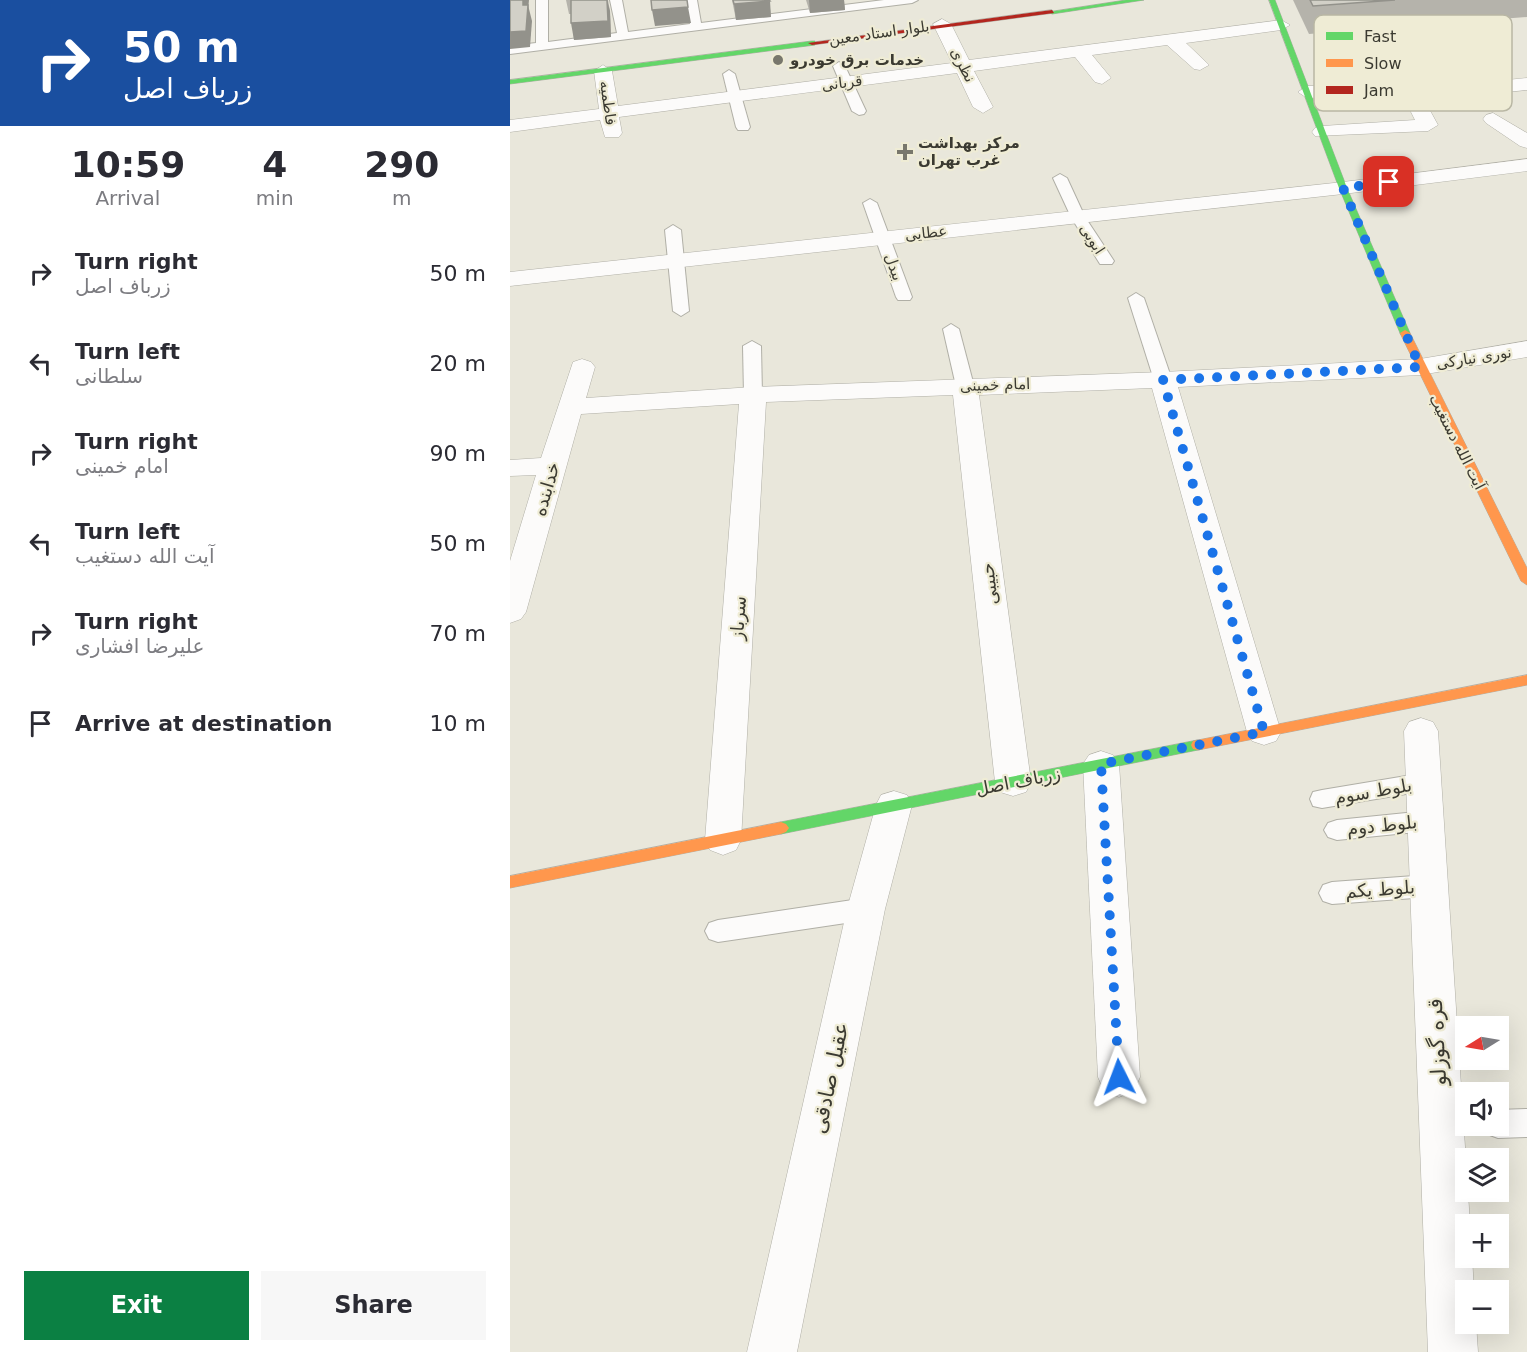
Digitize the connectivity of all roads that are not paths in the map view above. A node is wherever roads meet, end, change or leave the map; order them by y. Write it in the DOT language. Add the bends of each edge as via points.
graph roads {
  1 [pos="542,0"];
  2 [pos="616,0"];
  3 [pos="692,0"];
  4 [pos="778,0"];
  5 [pos="912,0"];
  6 [pos="1052,0"];
  7 [pos="1141,0"];
  8 [pos="1272,0"];
  9 [pos="855,3"];
  10 [pos="784,16"];
  11 [pos="942,24"];
  12 [pos="1281,25"];
  13 [pos="696,27"];
  14 [pos="623,36"];
  15 [pos="1172,40"];
  16 [pos="542,46"];
  17 [pos="510,50"];
  18 [pos="1080,52"];
  19 [pos="604,63"];
  20 [pos="1200,65"];
  21 [pos="965,67"];
  22 [pos="1515,67"];
  23 [pos="729,74"];
  24 [pos="842,74"];
  25 [pos="1102,78"];
  26 [pos="510,82"];
  27 [pos="1527,83"];
  28 [pos="1512,85"];
  29 [pos="1306,92"];
  30 [pos="1314,92"];
  31 [pos="735,97"];
  32 [pos="983,107"];
  33 [pos="859,111"];
  34 [pos="1421,111"];
  35 [pos="611,113"];
  36 [pos="1493,119"];
  37 [pos="510,126"];
  38 [pos="743,127"];
  39 [pos="1322,132"];
  40 [pos="612,135"];
  41 [pos="1527,142"];
  42 [pos="1527,165"];
  43 [pos="1060,178"];
  44 [pos="1343,188"];
  45 [pos="870,203"];
  46 [pos="1078,217"];
  47 [pos="673,230"];
  48 [pos="884,237"];
  49 [pos="678,260"];
  50 [pos="1106,261"];
  51 [pos="510,279"];
  52 [pos="904,297"];
  53 [pos="1136,298"];
  54 [pos="681,311"];
  55 [pos="951,329"];
  56 [pos="752,346"];
  57 [pos="1527,349"];
  58 [pos="582,367"];
  59 [pos="1420,367"];
  60 [pos="1163,380"];
  61 [pos="965,386"];
  62 [pos="753,395"];
  63 [pos="570,407"];
  64 [pos="553,466"];
  65 [pos="510,468"];
  66 [pos="1527,581"];
  67 [pos="510,612"];
  68 [pos="1527,680"];
  69 [pos="1421,731"];
  70 [pos="1264,732"];
  71 [pos="1101,764"];
  72 [pos="1012,782"];
  73 [pos="1322,800"];
  74 [pos="1425,801"];
  75 [pos="894,805"];
  76 [pos="1337,830"];
  77 [pos="723,840"];
  78 [pos="510,882"];
  79 [pos="1428,886"];
  80 [pos="1332,893"];
  81 [pos="866,909"];
  82 [pos="718,931"];
  83 [pos="1119,1077"];
  84 [pos="1527,1123"];
  85 [pos="1453,1124"];
  86 [pos="1509,1124"];
  87 [pos="772,1352"];
  88 [pos="1452,1352"];
  1 -- 16 [label="lane"];
  2 -- 14 [label="lane"];
  3 -- 13 [label="lane"];
  4 -- 10 [label="lane"];
  5 -- 9 [label="lane"];
  6 -- 19 [label="street, بلوار استاد معین"];
  7 -- 11 [label="street, بلوار استاد معین"];
  8 -- 12 [label="street, آیت الله دستغیب"];
  9 -- 10 [label="lane"];
  10 -- 13 [label="lane"];
  11 -- 19 [label="street, بلوار استاد معین"];
  11 -- 21 [label="street, نظری"];
  12 -- 15 [label="street, قربانی"];
  12 -- 29 [label="street, آیت الله دستغیب"];
  13 -- 14 [label="lane"];
  14 -- 16 [label="lane"];
  15 -- 18 [label="street, قربانی"];
  15 -- 20 [label="street"];
  16 -- 17 [label="lane"];
  18 -- 21 [label="street, قربانی"];
  18 -- 25 [label="street"];
  19 -- 26 [label="street, بلوار استاد معین"];
  19 -- 35 [label="street, فاطمیه"];
  21 -- 24 [label="street, قربانی"];
  21 -- 32 [label="street, نظری"];
  22 -- 27 [label="street"];
  23 -- 31 [label="lane"];
  24 -- 31 [label="street, قربانی"];
  24 -- 33 [label="lane"];
  27 -- 28 [label="street"];
  29 -- 30 [label="street"];
  29 -- 39 [label="street, آیت الله دستغیب"];
  31 -- 35 [label="street, قربانی"];
  31 -- 38 [label="lane"];
  34 -- 39 [label="street" via="1428,125"];
  35 -- 37 [label="street, قربانی"];
  35 -- 40 [label="street, فاطمیه"];
  36 -- 41 [label="street"];
  39 -- 44 [label="street, آیت الله دستغیب"];
  42 -- 44 [label="street, عطایی"];
  43 -- 46 [label="lane, ابویی"];
  44 -- 46 [label="street, عطایی"];
  44 -- 59 [label="street, آیت الله دستغیب"];
  45 -- 48 [label="lane, بیدل"];
  46 -- 48 [label="street, عطایی"];
  46 -- 50 [label="lane, ابویی"];
  47 -- 49 [label="lane"];
  48 -- 49 [label="street, عطایی"];
  48 -- 52 [label="lane, بیدل"];
  49 -- 51 [label="street, عطایی"];
  49 -- 54 [label="lane"];
  53 -- 60 [label="lane"];
  55 -- 61 [label="lane"];
  56 -- 62 [label="lane"];
  57 -- 59 [label="street, نوری نیارکی"];
  58 -- 63 [label="street, خدابنده"];
  59 -- 60 [label="street, امام خمینی"];
  59 -- 66 [label="street, آیت الله دستغیب"];
  60 -- 61 [label="street, امام خمینی"];
  60 -- 70 [label="street"];
  61 -- 62 [label="street, امام خمینی"];
  61 -- 72 [label="street, حبیبی"];
  62 -- 63 [label="street, امام خمینی"];
  62 -- 77 [label="street, سرباز"];
  63 -- 64 [label="street, خدابنده"];
  64 -- 65 [label="street"];
  64 -- 67 [label="street, خدابنده"];
  68 -- 70 [label="street, زرباف اصل"];
  69 -- 74 [label="street, قره گوزلو"];
  70 -- 71 [label="street, زرباف اصل"];
  71 -- 72 [label="street, زرباف اصل"];
  71 -- 83 [label="street"];
  72 -- 75 [label="street, زرباف اصل"];
  73 -- 74 [label="lane, بلوط سوم"];
  74 -- 76 [label="lane, بلوط دوم"];
  74 -- 79 [label="street, قره گوزلو"];
  75 -- 77 [label="street, زرباف اصل"];
  75 -- 81 [label="street, عقیل صادقی"];
  77 -- 78 [label="street, زرباف اصل"];
  79 -- 80 [label="lane, بلوط یکم"];
  79 -- 85 [label="street, قره گوزلو"];
  81 -- 82 [label="lane"];
  81 -- 87 [label="street, عقیل صادقی"];
  84 -- 86 [label="lane"];
  85 -- 88 [label="street, قره گوزلو"];
}
